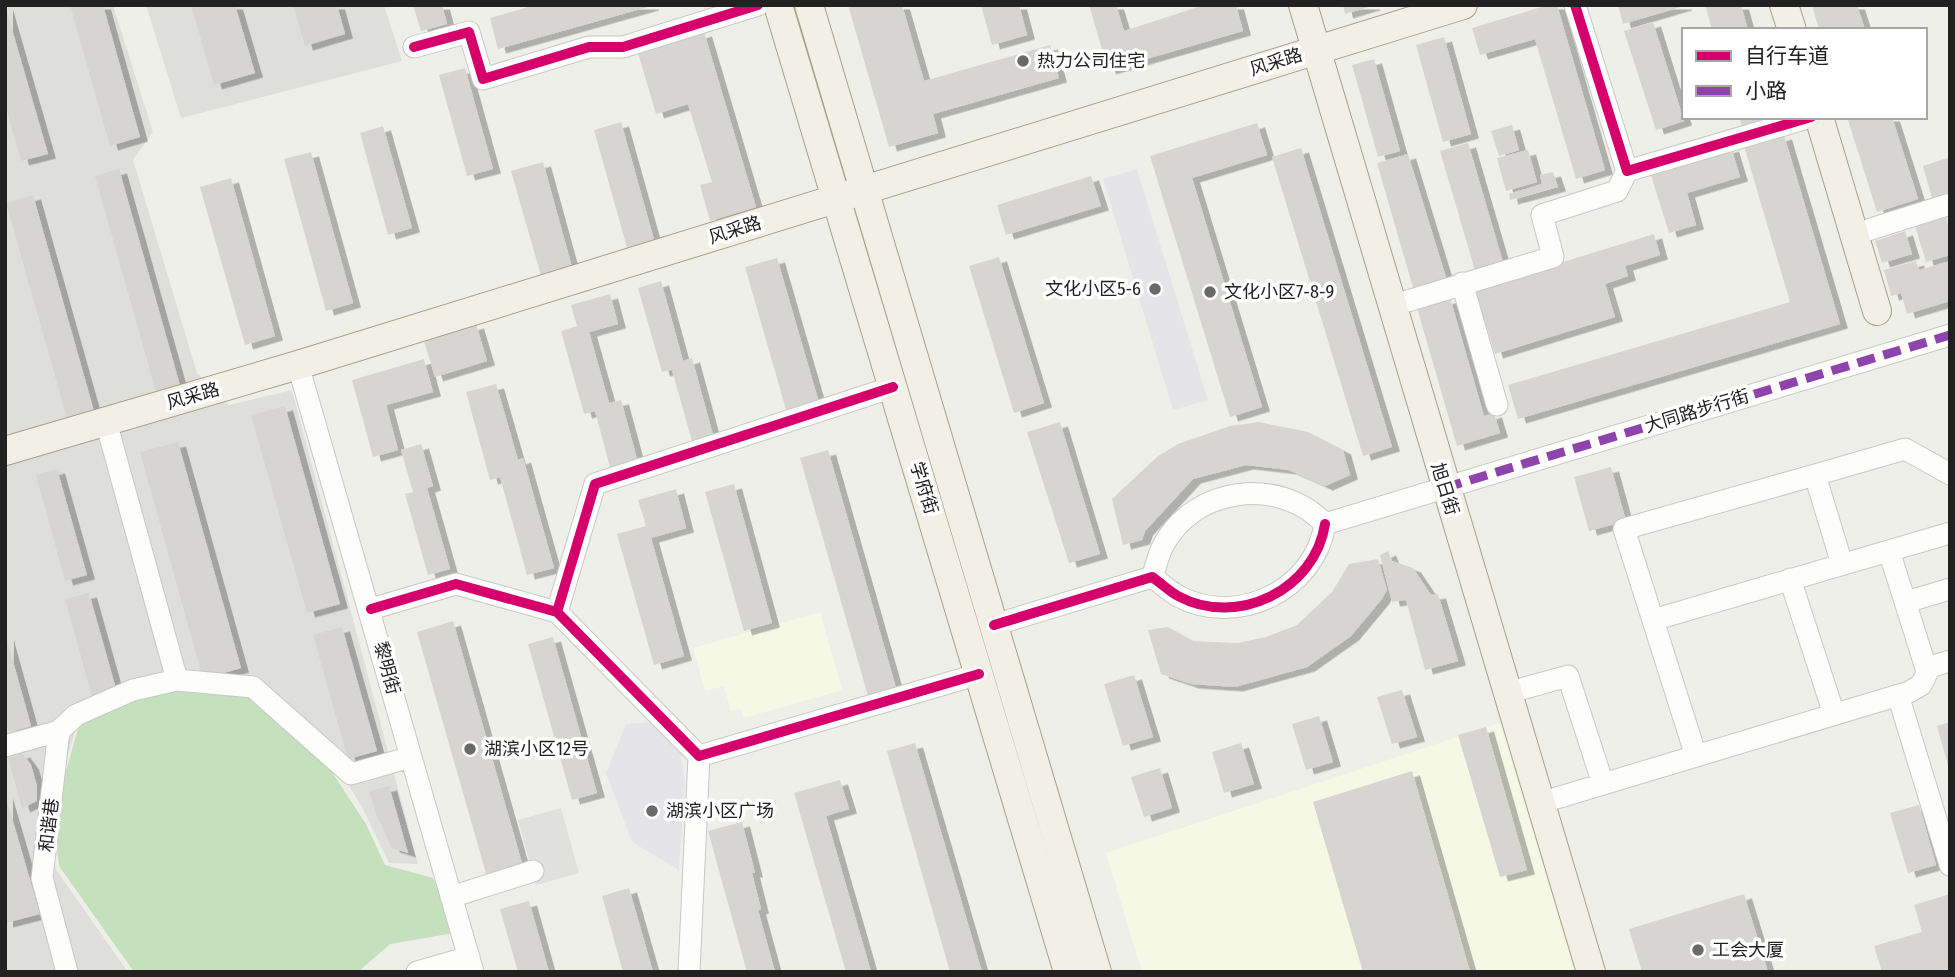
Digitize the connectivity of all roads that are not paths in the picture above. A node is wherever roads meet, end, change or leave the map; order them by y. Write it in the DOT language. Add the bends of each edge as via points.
graph roads {
  1 [pos="758,5"];
  2 [pos="778,5"];
  3 [pos="809,5"];
  4 [pos="1303,5"];
  5 [pos="1464,5"];
  6 [pos="1576,5"];
  7 [pos="1784,5"];
  8 [pos="1791,28"];
  9 [pos="414,47"];
  10 [pos="1315,50"];
  11 [pos="1804,119"];
  12 [pos="1820,119"];
  13 [pos="1627,171"];
  14 [pos="864,188"];
  15 [pos="836,199"];
  16 [pos="1950,204"];
  17 [pos="1855,234"];
  18 [pos="1462,283"];
  19 [pos="1391,306"];
  20 [pos="1877,311"];
  21 [pos="1950,335"];
  22 [pos="298,365"];
  23 [pos="893,387"];
  24 [pos="1497,405"];
  25 [pos="106,422"];
  26 [pos="5,451"];
  27 [pos="1950,474"];
  28 [pos="1815,475"];
  29 [pos="1444,488"];
  30 [pos="1325,524"];
  31 [pos="1950,533"];
  32 [pos="1889,551"];
  33 [pos="1842,564"];
  34 [pos="1152,577"];
  35 [pos="1790,579"];
  36 [pos="1950,589"];
  37 [pos="1906,602"];
  38 [pos="371,609"];
  39 [pos="557,612"];
  40 [pos="1653,620"];
  41 [pos="994,625"];
  42 [pos="1950,661"];
  43 [pos="1926,668"];
  44 [pos="979,674"];
  45 [pos="177,681"];
  46 [pos="1507,693"];
  47 [pos="1898,695"];
  48 [pos="1834,714"];
  49 [pos="60,731"];
  50 [pos="5,746"];
  51 [pos="1696,756"];
  52 [pos="411,757"];
  53 [pos="699,757"];
  54 [pos="1021,764"];
  55 [pos="1603,784"];
  56 [pos="1540,803"];
  57 [pos="1950,865"];
  58 [pos="533,872"];
  59 [pos="452,897"];
  60 [pos="471,965"];
  61 [pos="68,972"];
  62 [pos="417,972"];
  63 [pos="689,972"];
  64 [pos="1068,972"];
  65 [pos="1097,972"];
  66 [pos="1591,972"];
  1 -- 9 [label="street" via="623,47 589,47 483,79 469,32"];
  2 -- 15 [label="main road, 学府街"];
  3 -- 14 [label="main road, 学府街"];
  4 -- 10 [label="main road, 旭日街"];
  5 -- 10 [label="main road, 风采路"];
  6 -- 13 [label="street"];
  7 -- 8 [label="main road"];
  10 -- 14 [label="main road, 风采路"];
  10 -- 19 [label="main road, 旭日街"];
  11 -- 13 [label="street"];
  12 -- 17 [label="main road"];
  13 -- 18 [label="street" via="1617,191 1542,215 1553,257"];
  14 -- 15 [label="main road, 风采路"];
  14 -- 41 [label="main road, 学府街"];
  15 -- 22 [label="main road, 风采路"];
  15 -- 23 [label="main road, 学府街"];
  16 -- 17 [label="street"];
  17 -- 20 [label="main road"];
  18 -- 19 [label="street"];
  18 -- 24 [label="street"];
  19 -- 29 [label="main road, 旭日街"];
  21 -- 29 [label="street, 大同路步行街"];
  22 -- 25 [label="main road, 风采路"];
  22 -- 38 [label="street, 黎明街"];
  23 -- 39 [label="street" via="595,484"];
  23 -- 44 [label="main road, 学府街"];
  25 -- 26 [label="main road, 风采路"];
  25 -- 45 [label="street"];
  27 -- 28 [label="street" via="1905,449"];
  28 -- 33 [label="street"];
  28 -- 40 [label="street" via="1624,529"];
  29 -- 30 [label="street, 大同路步行街"];
  29 -- 46 [label="main road, 旭日街"];
  30 -- 34 [label="street" via="1318,548 1290,585 1253,604 1202,604 1179,596"];
  30 -- 34 [label="street" via="1287,499 1245,492 1221,497 1178,526 1164,545"];
  31 -- 32 [label="street"];
  32 -- 33 [label="street"];
  32 -- 37 [label="street"];
  33 -- 35 [label="street"];
  34 -- 41 [label="street"];
  35 -- 40 [label="street"];
  35 -- 48 [label="street"];
  36 -- 37 [label="street"];
  37 -- 43 [label="street"];
  38 -- 39 [label="street" via="456,584"];
  38 -- 52 [label="street, 黎明街"];
  39 -- 53 [label="street"];
  40 -- 51 [label="street"];
  41 -- 54 [label="main road, 学府街"];
  42 -- 43 [label="street"];
  43 -- 47 [label="street" via="1921,685"];
  44 -- 53 [label="street"];
  44 -- 54 [label="main road, 学府街"];
  45 -- 49 [label="street" via="133,690 76,715"];
  45 -- 52 [label="street" via="253,687 351,774"];
  46 -- 55 [label="street" via="1569,676"];
  46 -- 56 [label="main road, 旭日街"];
  47 -- 48 [label="street"];
  47 -- 57 [label="street"];
  48 -- 51 [label="street"];
  49 -- 50 [label="street"];
  49 -- 61 [label="street, 和谐巷" via="42,878"];
  51 -- 55 [label="street"];
  52 -- 59 [label="street, 黎明街"];
  53 -- 63 [label="street"];
  54 -- 64 [label="main road, 学府街"];
  54 -- 65 [label="main road, 学府街"];
  55 -- 56 [label="street"];
  56 -- 66 [label="main road, 旭日街"];
  58 -- 59 [label="street"];
  59 -- 60 [label="street, 黎明街"];
  60 -- 62 [label="street"];
}
